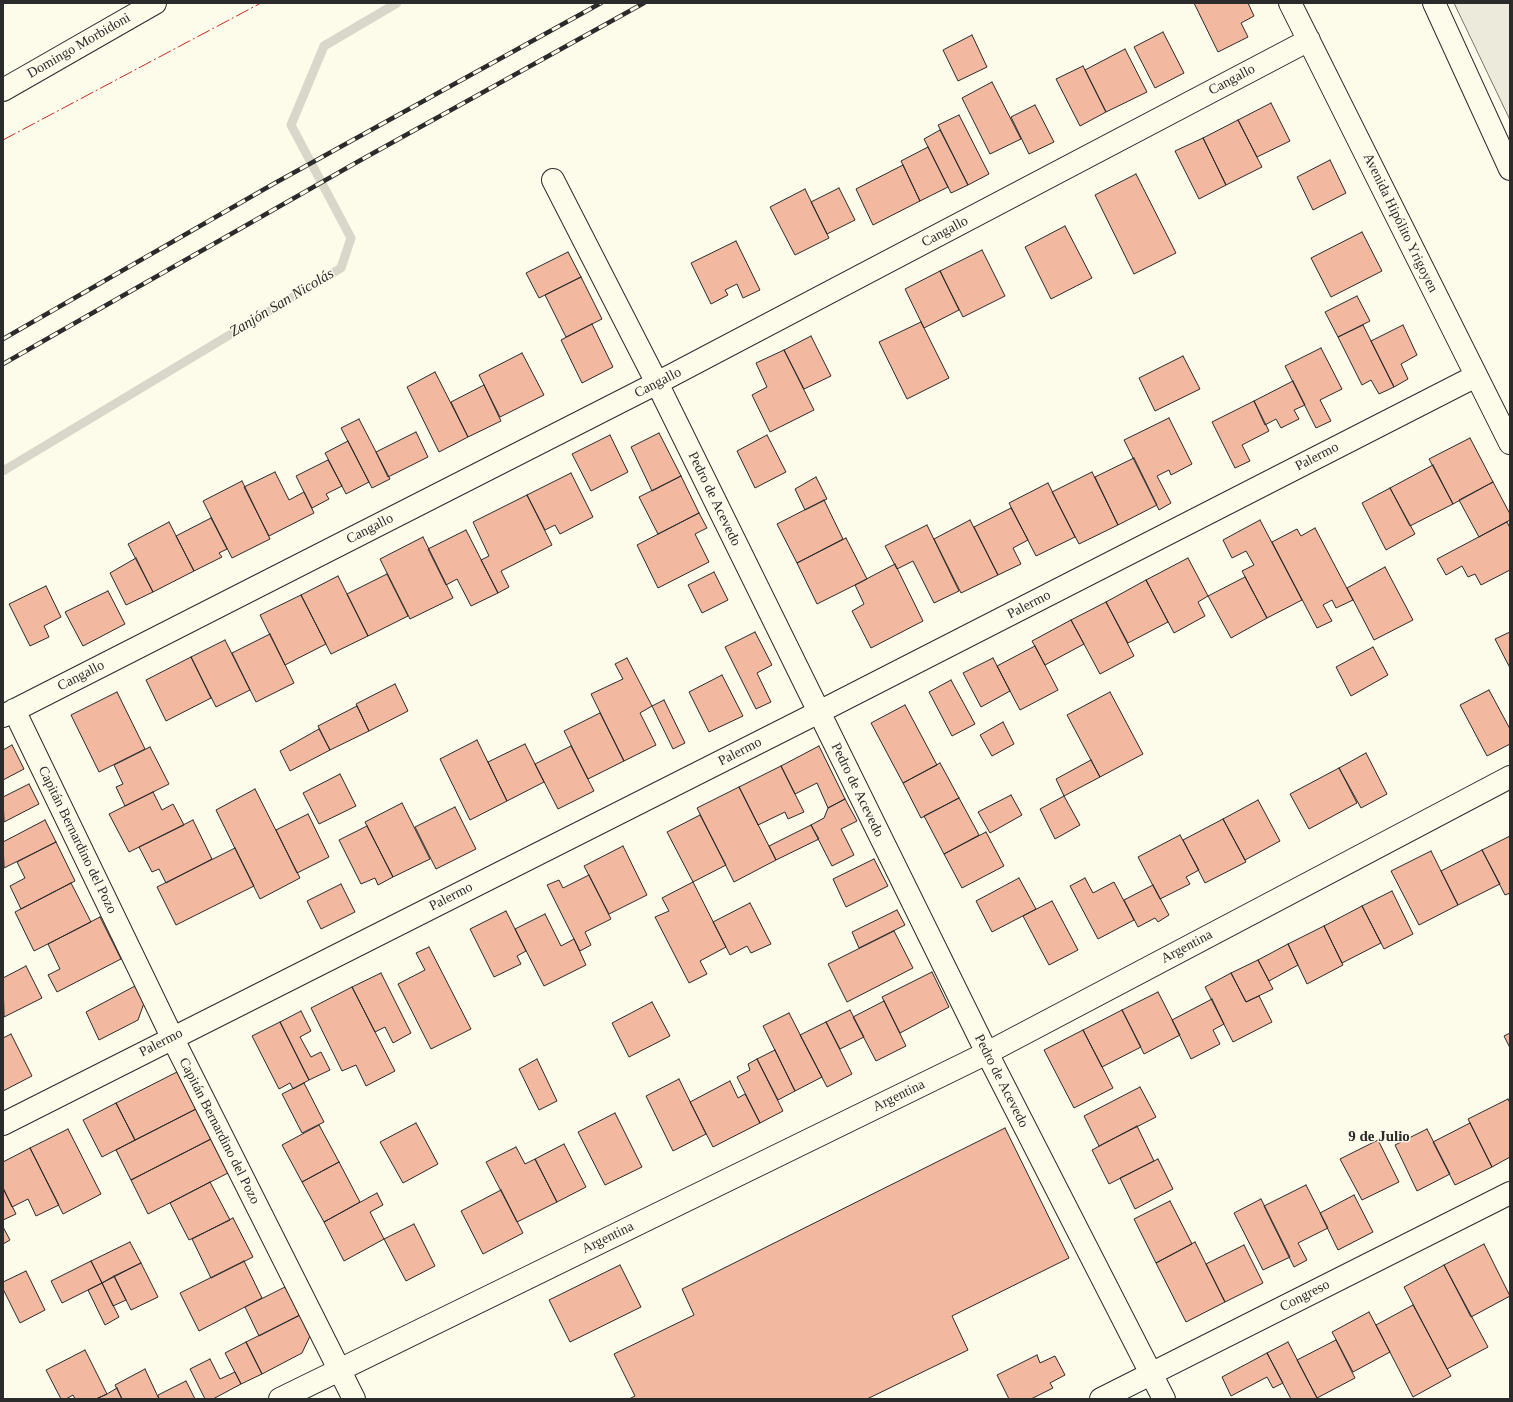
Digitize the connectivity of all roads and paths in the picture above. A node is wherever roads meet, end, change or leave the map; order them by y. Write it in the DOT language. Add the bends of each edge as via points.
graph roads {
  1 [pos="155,3"];
  2 [pos="1290,3"];
  3 [pos="1434,3"];
  4 [pos="1309,40"];
  5 [pos="3,90"];
  6 [pos="1510,169"];
  7 [pos="553,180"];
  8 [pos="1476,376"];
  9 [pos="657,383"];
  10 [pos="1510,443"];
  11 [pos="819,712"];
  12 [pos="8,713"];
  13 [pos="1510,777"];
  14 [pos="172,1037"];
  15 [pos="986,1053"];
  16 [pos="3,1124"];
  17 [pos="1510,1193"];
  18 [pos="339,1369"];
  19 [pos="1150,1374"];
  20 [pos="280,1399"];
  21 [pos="354,1399"];
  22 [pos="1101,1399"];
  23 [pos="1164,1399"];
  1 -- 5 [label="street, Domingo Morbidoni"];
  2 -- 4 [label="street, Avenida Hipólito Yrigoyen"];
  3 -- 6 [label="street"];
  4 -- 8 [label="street, Avenida Hipólito Yrigoyen"];
  4 -- 9 [label="street, Cangallo"];
  7 -- 9 [label="street, Pedro de Acevedo"];
  8 -- 10 [label="street, Avenida Hipólito Yrigoyen"];
  8 -- 11 [label="street, Palermo"];
  9 -- 11 [label="street, Pedro de Acevedo"];
  9 -- 12 [label="street, Cangallo"];
  11 -- 14 [label="street, Palermo"];
  11 -- 15 [label="street, Pedro de Acevedo"];
  12 -- 14 [label="street, Capitán Bernardino del Pozo"];
  13 -- 15 [label="street, Argentina"];
  14 -- 16 [label="street, Palermo"];
  14 -- 18 [label="street, Capitán Bernardino del Pozo"];
  15 -- 18 [label="street, Argentina"];
  15 -- 19 [label="street, Pedro de Acevedo"];
  17 -- 19 [label="street, Congreso"];
  18 -- 20 [label="street, Argentina"];
  18 -- 21 [label="street, Capitán Bernardino del Pozo"];
  19 -- 22 [label="street, Congreso"];
  19 -- 23 [label="street, Pedro de Acevedo"];
}
